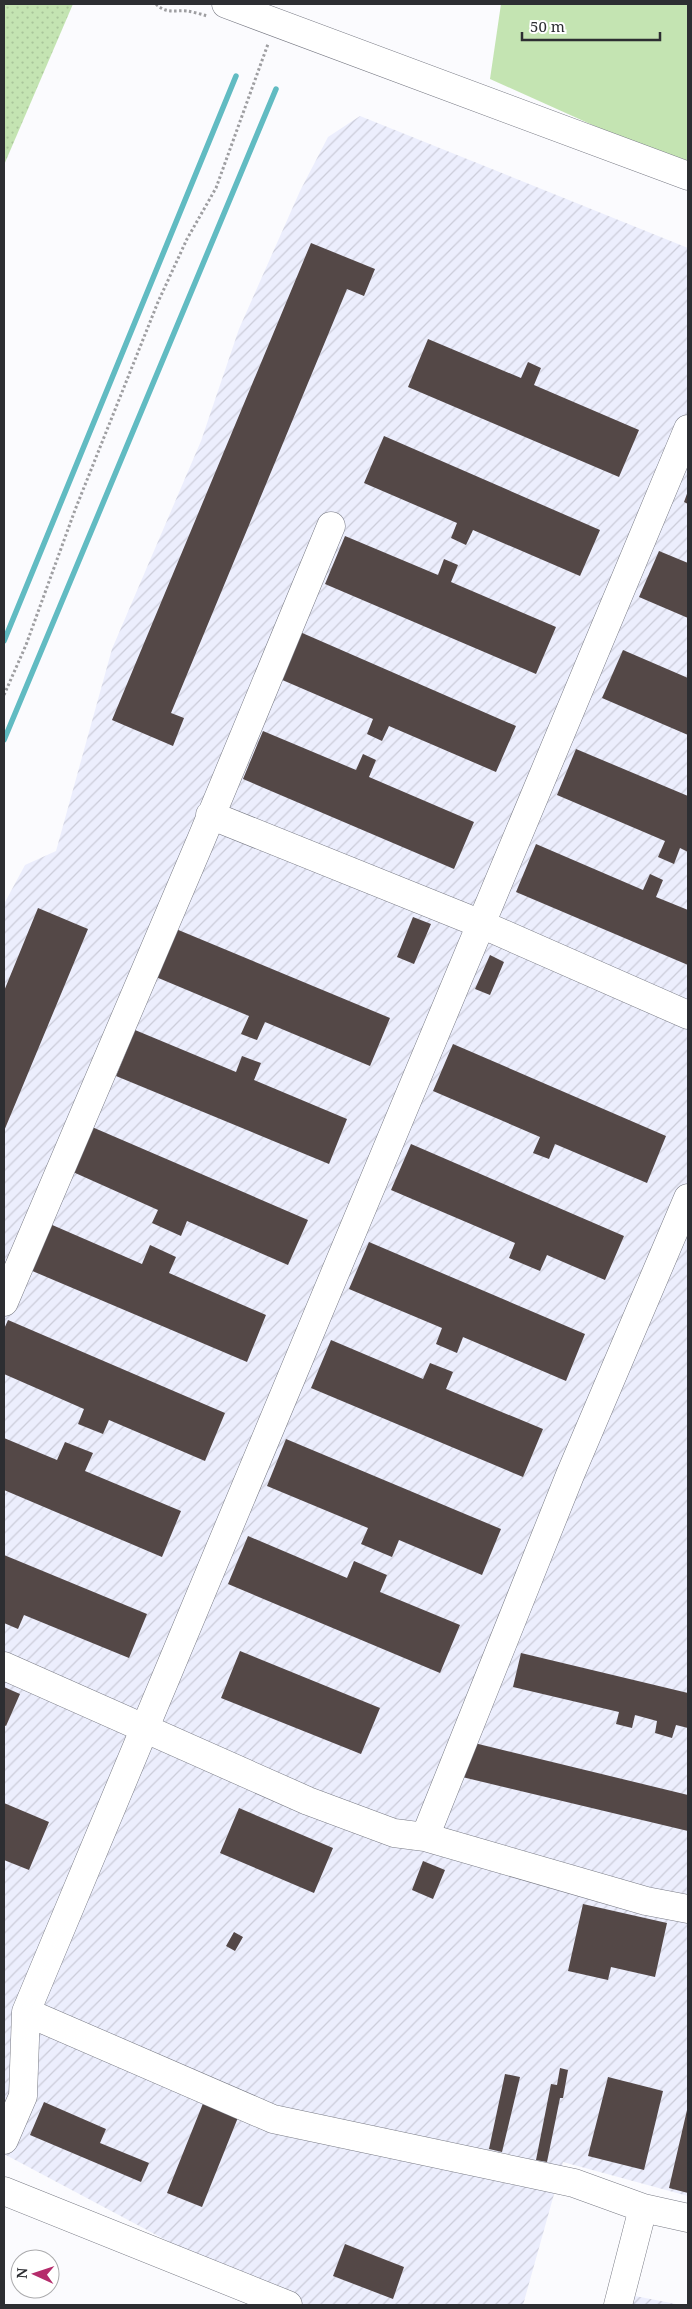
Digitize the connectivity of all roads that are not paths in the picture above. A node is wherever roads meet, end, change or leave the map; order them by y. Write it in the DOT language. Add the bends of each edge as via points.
graph roads {
  1 [pos="220,10"];
  2 [pos="688,176"];
  3 [pos="688,429"];
  4 [pos="331,526"];
  5 [pos="210,815"];
  6 [pos="481,924"];
  7 [pos="688,1015"];
  8 [pos="688,1198"];
  9 [pos="4,1302"];
  10 [pos="4,1666"];
  11 [pos="145,1728"];
  12 [pos="425,1837"];
  13 [pos="688,1910"];
  14 [pos="26,2012"];
  15 [pos="4,2140"];
  16 [pos="4,2191"];
  17 [pos="644,2208"];
  18 [pos="688,2218"];
  19 [pos="288,2305"];
  20 [pos="618,2305"];
  1 -- 2 [label="lane"];
  3 -- 6 [label="lane"];
  4 -- 5 [label="lane"];
  5 -- 6 [label="lane"];
  5 -- 9 [label="lane"];
  6 -- 7 [label="lane"];
  6 -- 11 [label="lane"];
  8 -- 12 [label="lane" via="570,1475"];
  10 -- 11 [label="lane"];
  11 -- 12 [label="lane" via="308,1801 394,1833"];
  11 -- 14 [label="lane"];
  12 -- 13 [label="lane"];
  14 -- 15 [label="lane" via="23,2096"];
  14 -- 17 [label="lane" via="273,2119 574,2183"];
  16 -- 19 [label="lane"];
  17 -- 18 [label="lane"];
  17 -- 20 [label="lane"];
}
